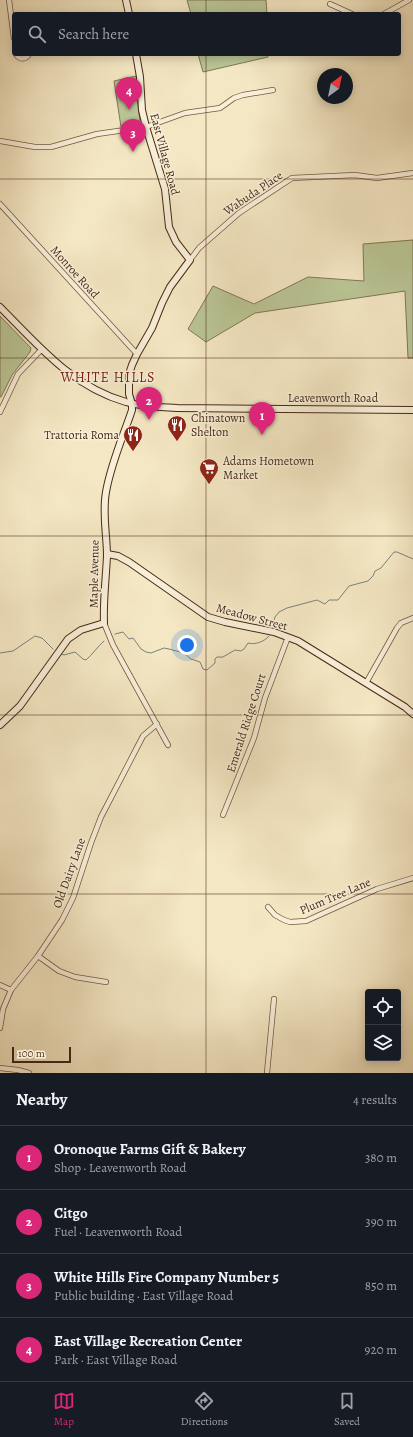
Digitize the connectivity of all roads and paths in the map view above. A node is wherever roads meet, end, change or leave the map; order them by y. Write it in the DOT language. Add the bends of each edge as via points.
graph roads {
  1 [pos="9,0"];
  2 [pos="126,0"];
  3 [pos="409,0"];
  4 [pos="330,4"];
  5 [pos="128,12"];
  6 [pos="348,12"];
  7 [pos="388,12"];
  8 [pos="12,23"];
  9 [pos="17,56"];
  10 [pos="28,56"];
  11 [pos="136,56"];
  12 [pos="273,90"];
  13 [pos="146,127"];
  14 [pos="0,141"];
  15 [pos="413,173"];
  16 [pos="0,204"];
  17 [pos="190,260"];
  18 [pos="0,307"];
  19 [pos="42,349"];
  20 [pos="136,354"];
  21 [pos="132,404"];
  22 [pos="413,410"];
  23 [pos="0,412"];
  24 [pos="107,554"];
  25 [pos="413,618"];
  26 [pos="104,623"];
  27 [pos="288,637"];
  28 [pos="366,683"];
  29 [pos="413,714"];
  30 [pos="157,724"];
  31 [pos="0,725"];
  32 [pos="168,745"];
  33 [pos="223,815"];
  34 [pos="413,878"];
  35 [pos="268,907"];
  36 [pos="38,956"];
  37 [pos="106,982"];
  38 [pos="0,985"];
  39 [pos="11,990"];
  40 [pos="274,999"];
  41 [pos="0,1028"];
  42 [pos="0,1068"];
  43 [pos="29,1073"];
  44 [pos="267,1073"];
  1 -- 8 [label="street"];
  2 -- 5 [label="main road"];
  3 -- 7 [label="street"];
  4 -- 6 [label="street"];
  9 -- 10 [label="street" via="22,59"];
  11 -- 13 [label="main road, East Village Road"];
  12 -- 13 [label="street" via="244,95 234,98 220,108 185,113"];
  13 -- 14 [label="street" via="97,134 51,148"];
  13 -- 17 [label="main road, East Village Road" via="165,189 169,227 176,242"];
  15 -- 17 [label="street, Wabuda Place" via="377,178 355,174 292,178 239,213 205,242"];
  16 -- 20 [label="street, Monroe Road"];
  17 -- 20 [label="main road" via="170,287 152,328"];
  18 -- 19 [label="main road, Leavenworth Road"];
  19 -- 21 [label="main road, Leavenworth Road" via="75,379 88,387"];
  19 -- 23 [label="street" via="18,374"];
  20 -- 21 [label="main road" via="129,374"];
  21 -- 22 [label="main road, Leavenworth Road" via="177,408"];
  21 -- 24 [label="main road, Maple Avenue" via="106,491 104,520"];
  24 -- 26 [label="main road, Maple Avenue"];
  24 -- 27 [label="main road, Meadow Street" via="130,562 208,617"];
  25 -- 28 [label="street" via="401,622 396,628"];
  26 -- 30 [label="street" via="113,645"];
  26 -- 31 [label="main road, Maple Avenue" via="81,630 68,639 20,706"];
  27 -- 28 [label="main road, Meadow Street"];
  27 -- 33 [label="street, Emerald Ridge Court" via="265,698 254,738"];
  28 -- 29 [label="main road, Meadow Street"];
  30 -- 32 [label="street"];
  30 -- 36 [label="street, Old Dairy Lane" via="143,736 101,817 73,898"];
  34 -- 35 [label="street, Plum Tree Lane" via="377,889 306,921 284,920"];
  36 -- 37 [label="street" via="59,971 75,977"];
  36 -- 39 [label="street, Old Dairy Lane"];
  38 -- 39 [label="street"];
  39 -- 41 [label="street, Old Dairy Lane"];
  40 -- 44 [label="street"];
  42 -- 43 [label="street"];
}
